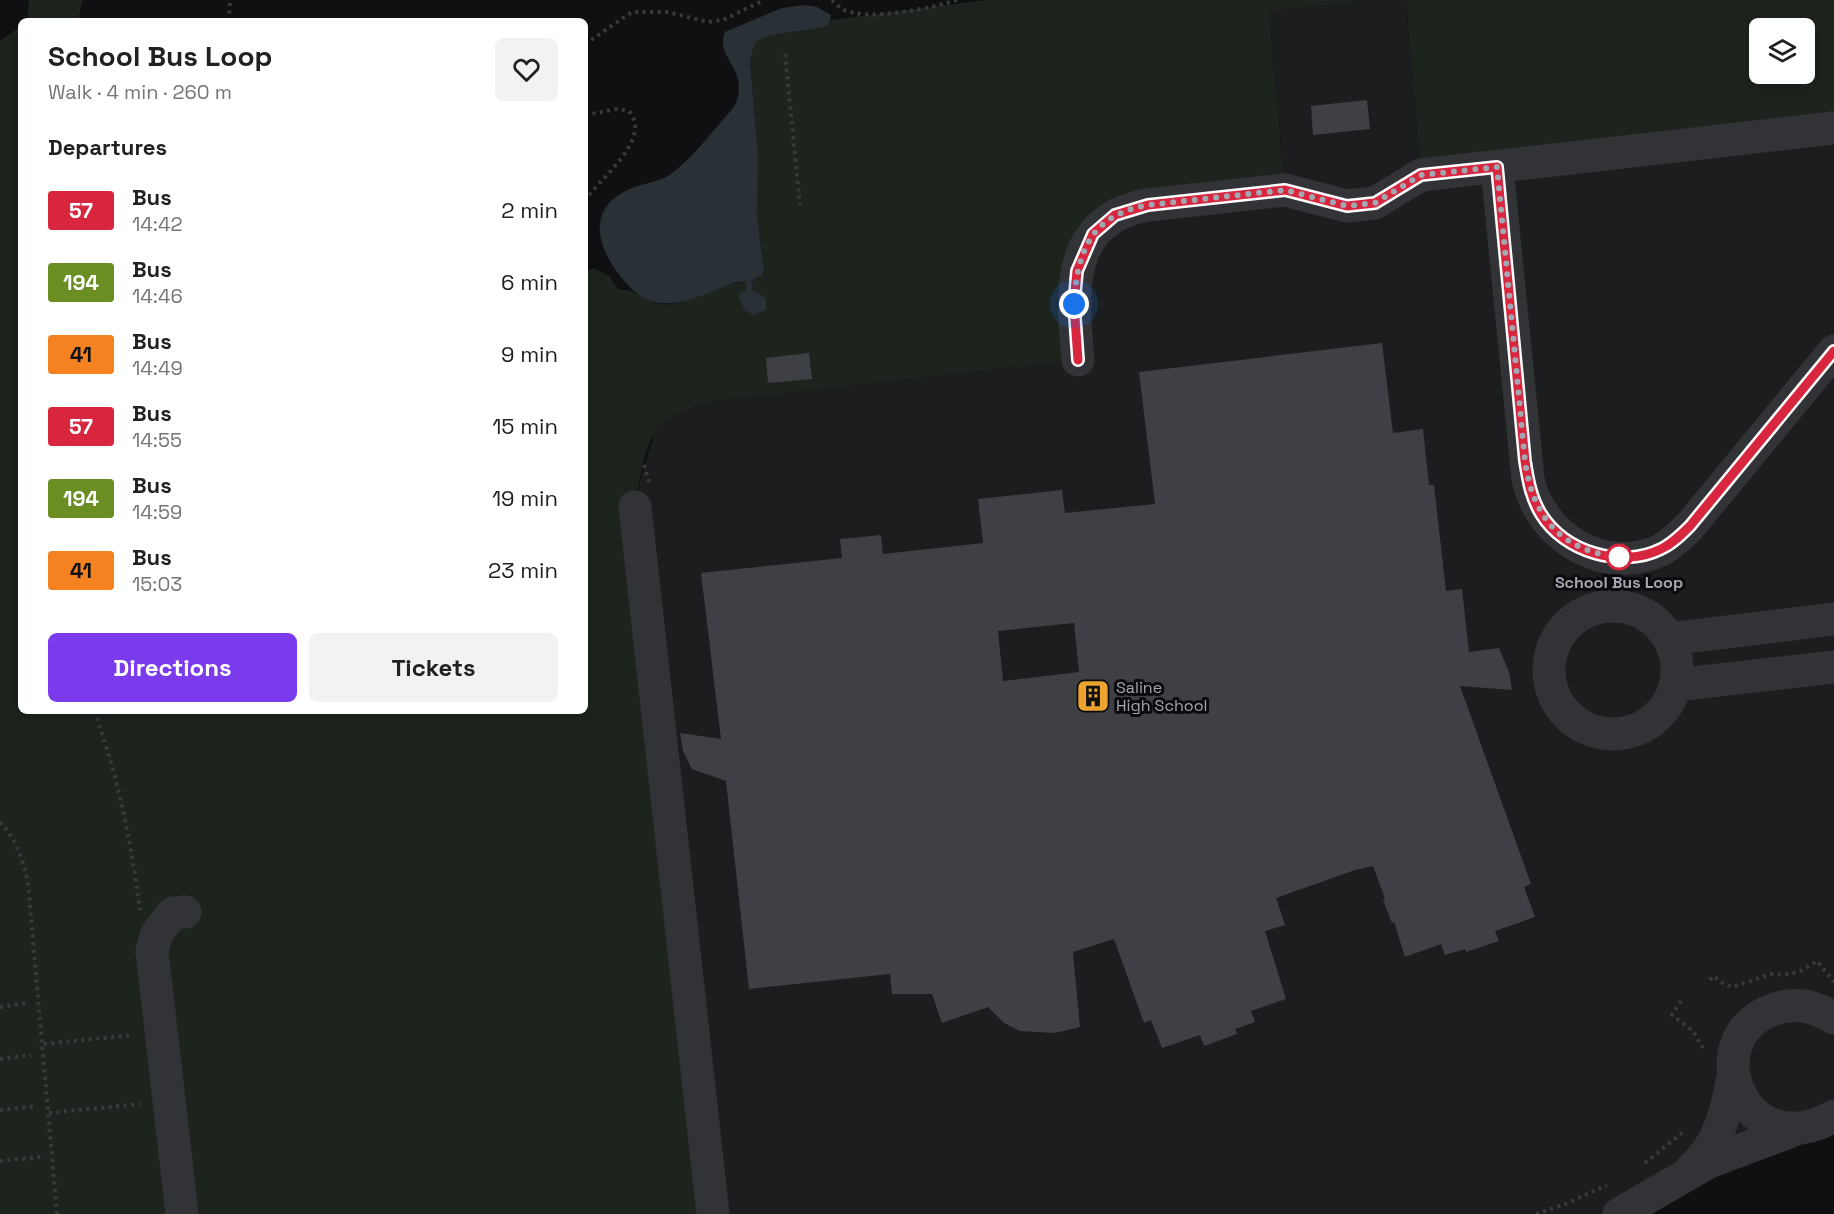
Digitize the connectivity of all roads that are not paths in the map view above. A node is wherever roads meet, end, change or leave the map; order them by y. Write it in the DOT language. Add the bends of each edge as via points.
graph roads {
  1 [pos="1834,128"];
  2 [pos="1497,167"];
  3 [pos="1834,351"];
  4 [pos="1078,360"];
  5 [pos="635,507"];
  6 [pos="1834,619"];
  7 [pos="1670,639"];
  8 [pos="1834,667"];
  9 [pos="1675,685"];
  10 [pos="185,912"];
  11 [pos="1834,987"];
  12 [pos="1804,1005"];
  13 [pos="1834,1018"];
  14 [pos="1720,1068"];
  15 [pos="1817,1126"];
  16 [pos="1681,1178"];
  17 [pos="182,1214"];
  18 [pos="713,1214"];
  19 [pos="1619,1214"];
  1 -- 2 [label="street"];
  2 -- 3 [label="street" via="1527,479 1541,515 1577,545 1594,553 1625,558 1660,550 1674,541"];
  2 -- 4 [label="street" via="1421,175 1375,203 1347,206 1285,190 1148,205 1115,215 1093,234 1077,271 1074,304"];
  5 -- 18 [label="street"];
  6 -- 7 [label="street"];
  7 -- 9 [label="street" via="1677,664"];
  7 -- 9 [label="street" via="1645,614 1622,606 1599,607 1584,612 1561,632 1549,661 1549,678 1553,694 1573,720 1603,733 1636,730 1650,722 1663,711"];
  8 -- 9 [label="street"];
  10 -- 17 [label="street" via="173,913 157,933 152,951"];
  11 -- 12 [label="street"];
  12 -- 13 [label="street"];
  12 -- 14 [label="street" via="1782,1006 1764,1013 1748,1026 1733,1062"];
  14 -- 15 [label="street" via="1761,1119 1777,1127"];
  14 -- 16 [label="street" via="1717,1137"];
  15 -- 16 [label="street" via="1737,1149"];
  16 -- 19 [label="street"];
}
